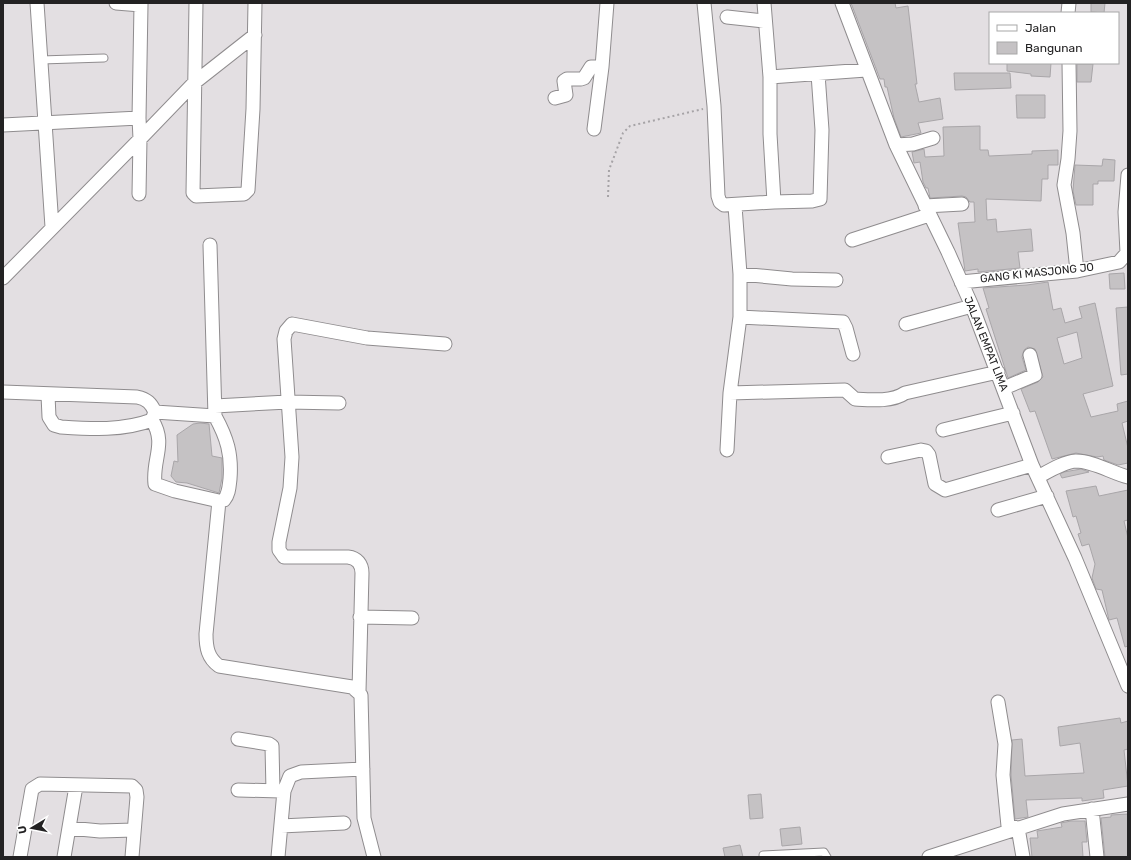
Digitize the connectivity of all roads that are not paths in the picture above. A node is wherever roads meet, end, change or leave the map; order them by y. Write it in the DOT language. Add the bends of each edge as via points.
graph roads {
  1 [pos="37,3"];
  2 [pos="116,3"];
  3 [pos="196,3"];
  4 [pos="254,3"];
  5 [pos="607,3"];
  6 [pos="704,3"];
  7 [pos="764,3"];
  8 [pos="842,3"];
  9 [pos="141,4"];
  10 [pos="727,18"];
  11 [pos="764,21"];
  12 [pos="255,35"];
  13 [pos="104,58"];
  14 [pos="41,60"];
  15 [pos="1070,64"];
  16 [pos="602,67"];
  17 [pos="866,70"];
  18 [pos="818,74"];
  19 [pos="770,77"];
  20 [pos="194,83"];
  21 [pos="555,98"];
  22 [pos="139,118"];
  23 [pos="44,123"];
  24 [pos="3,125"];
  25 [pos="594,129"];
  26 [pos="932,138"];
  27 [pos="140,139"];
  28 [pos="896,145"];
  29 [pos="1128,175"];
  30 [pos="139,194"];
  31 [pos="774,202"];
  32 [pos="962,204"];
  33 [pos="735,206"];
  34 [pos="927,210"];
  35 [pos="52,226"];
  36 [pos="852,240"];
  37 [pos="210,245"];
  38 [pos="1077,271"];
  39 [pos="740,274"];
  40 [pos="3,278"];
  41 [pos="836,280"];
  42 [pos="961,282"];
  43 [pos="972,306"];
  44 [pos="740,317"];
  45 [pos="906,324"];
  46 [pos="445,344"];
  47 [pos="853,354"];
  48 [pos="1030,355"];
  49 [pos="998,372"];
  50 [pos="1004,388"];
  51 [pos="3,392"];
  52 [pos="730,393"];
  53 [pos="48,395"];
  54 [pos="288,402"];
  55 [pos="338,403"];
  56 [pos="215,411"];
  57 [pos="1014,413"];
  58 [pos="153,416"];
  59 [pos="943,430"];
  60 [pos="727,450"];
  61 [pos="888,457"];
  62 [pos="1032,464"];
  63 [pos="1038,477"];
  64 [pos="1128,477"];
  65 [pos="1047,496"];
  66 [pos="219,501"];
  67 [pos="998,510"];
  68 [pos="360,617"];
  69 [pos="412,618"];
  70 [pos="1128,686"];
  71 [pos="359,691"];
  72 [pos="998,702"];
  73 [pos="238,739"];
  74 [pos="363,769"];
  75 [pos="76,786"];
  76 [pos="238,790"];
  77 [pos="278,791"];
  78 [pos="1128,804"];
  79 [pos="1092,809"];
  80 [pos="344,823"];
  81 [pos="282,826"];
  82 [pos="69,828"];
  83 [pos="1018,828"];
  84 [pos="134,830"];
  85 [pos="763,855"];
  86 [pos="20,857"];
  87 [pos="64,857"];
  88 [pos="132,857"];
  89 [pos="278,857"];
  90 [pos="374,857"];
  91 [pos="827,857"];
  92 [pos="929,857"];
  93 [pos="1023,857"];
  94 [pos="1097,857"];
  1 -- 14 [label="street"];
  2 -- 9 [label="street"];
  3 -- 20 [label="street"];
  4 -- 12 [label="street"];
  5 -- 16 [label="street"];
  6 -- 33 [label="street" via="714,106 718,196 724,205"];
  7 -- 11 [label="street"];
  8 -- 17 [label="street, JALAN EMPAT LIMA"];
  9 -- 22 [label="street"];
  10 -- 11 [label="street"];
  11 -- 19 [label="street"];
  12 -- 20 [label="street"];
  12 -- 20 [label="street" via="246,193 196,196 193,193"];
  13 -- 14 [label="lane"];
  14 -- 23 [label="street"];
  15 -- 38 [label="street" via="1070,131 1064,185"];
  16 -- 21 [label="street" via="591,67 581,80 567,78 564,81 566,96"];
  16 -- 25 [label="street"];
  17 -- 18 [label="street"];
  17 -- 28 [label="street, JALAN EMPAT LIMA"];
  18 -- 19 [label="street"];
  18 -- 31 [label="street" via="822,130 820,199"];
  19 -- 31 [label="street"];
  20 -- 27 [label="street"];
  22 -- 23 [label="street"];
  22 -- 27 [label="street"];
  23 -- 24 [label="street"];
  23 -- 35 [label="street" via="50,172"];
  26 -- 28 [label="street" via="913,144"];
  27 -- 30 [label="street"];
  27 -- 35 [label="street"];
  28 -- 34 [label="street, JALAN EMPAT LIMA"];
  29 -- 38 [label="street, GANG KI MASJONG JO" via="1125,212 1127,253 1119,262"];
  31 -- 33 [label="street"];
  32 -- 34 [label="street"];
  33 -- 39 [label="street"];
  34 -- 36 [label="street"];
  34 -- 42 [label="street, JALAN EMPAT LIMA"];
  35 -- 40 [label="street"];
  37 -- 56 [label="street"];
  38 -- 42 [label="street, GANG KI MASJONG JO"];
  39 -- 41 [label="street"];
  39 -- 44 [label="street"];
  42 -- 43 [label="street, JALAN EMPAT LIMA"];
  43 -- 45 [label="street"];
  43 -- 49 [label="street, JALAN EMPAT LIMA"];
  44 -- 47 [label="street" via="843,322"];
  44 -- 52 [label="street"];
  46 -- 54 [label="street" via="367,338 292,324 284,339"];
  48 -- 50 [label="street" via="1035,375"];
  49 -- 50 [label="street, JALAN EMPAT LIMA"];
  49 -- 52 [label="street" via="905,393 891,399 855,399 845,390"];
  50 -- 57 [label="street, JALAN EMPAT LIMA"];
  51 -- 53 [label="street"];
  52 -- 60 [label="street"];
  53 -- 58 [label="street" via="137,397 152,404"];
  53 -- 58 [label="street" via="49,417 54,425 61,427 104,429 143,423"];
  54 -- 55 [label="street"];
  54 -- 56 [label="street"];
  54 -- 68 [label="street" via="292,457 290,488 279,550 284,557 356,559 362,569"];
  56 -- 58 [label="street"];
  56 -- 66 [label="street" via="232,461 228,495"];
  57 -- 59 [label="street"];
  57 -- 62 [label="street, JALAN EMPAT LIMA"];
  58 -- 66 [label="street" via="159,438 155,484 175,492"];
  61 -- 62 [label="street" via="926,451 935,484 945,490"];
  62 -- 63 [label="street, JALAN EMPAT LIMA"];
  63 -- 64 [label="street" via="1076,461"];
  63 -- 65 [label="street, JALAN EMPAT LIMA"];
  65 -- 67 [label="street"];
  65 -- 70 [label="street, JALAN EMPAT LIMA"];
  66 -- 71 [label="street" via="206,634 207,650 212,661 219,666 352,687"];
  68 -- 69 [label="street"];
  68 -- 71 [label="street"];
  71 -- 74 [label="street" via="362,698"];
  72 -- 83 [label="street" via="1005,744 1003,775 1008,826"];
  73 -- 77 [label="street" via="272,746"];
  74 -- 77 [label="street" via="294,773"];
  74 -- 90 [label="street" via="364,818"];
  75 -- 82 [label="street"];
  75 -- 84 [label="street" via="132,786 136,790 137,798"];
  75 -- 86 [label="street" via="40,784 32,789"];
  76 -- 77 [label="street"];
  77 -- 81 [label="street"];
  78 -- 79 [label="street"];
  79 -- 83 [label="street" via="1063,814"];
  79 -- 94 [label="street"];
  80 -- 81 [label="street"];
  81 -- 89 [label="street"];
  82 -- 84 [label="street" via="100,831"];
  82 -- 87 [label="street"];
  83 -- 92 [label="street"];
  83 -- 93 [label="street"];
  84 -- 88 [label="street"];
  85 -- 91 [label="lane" via="824,852"];
}
